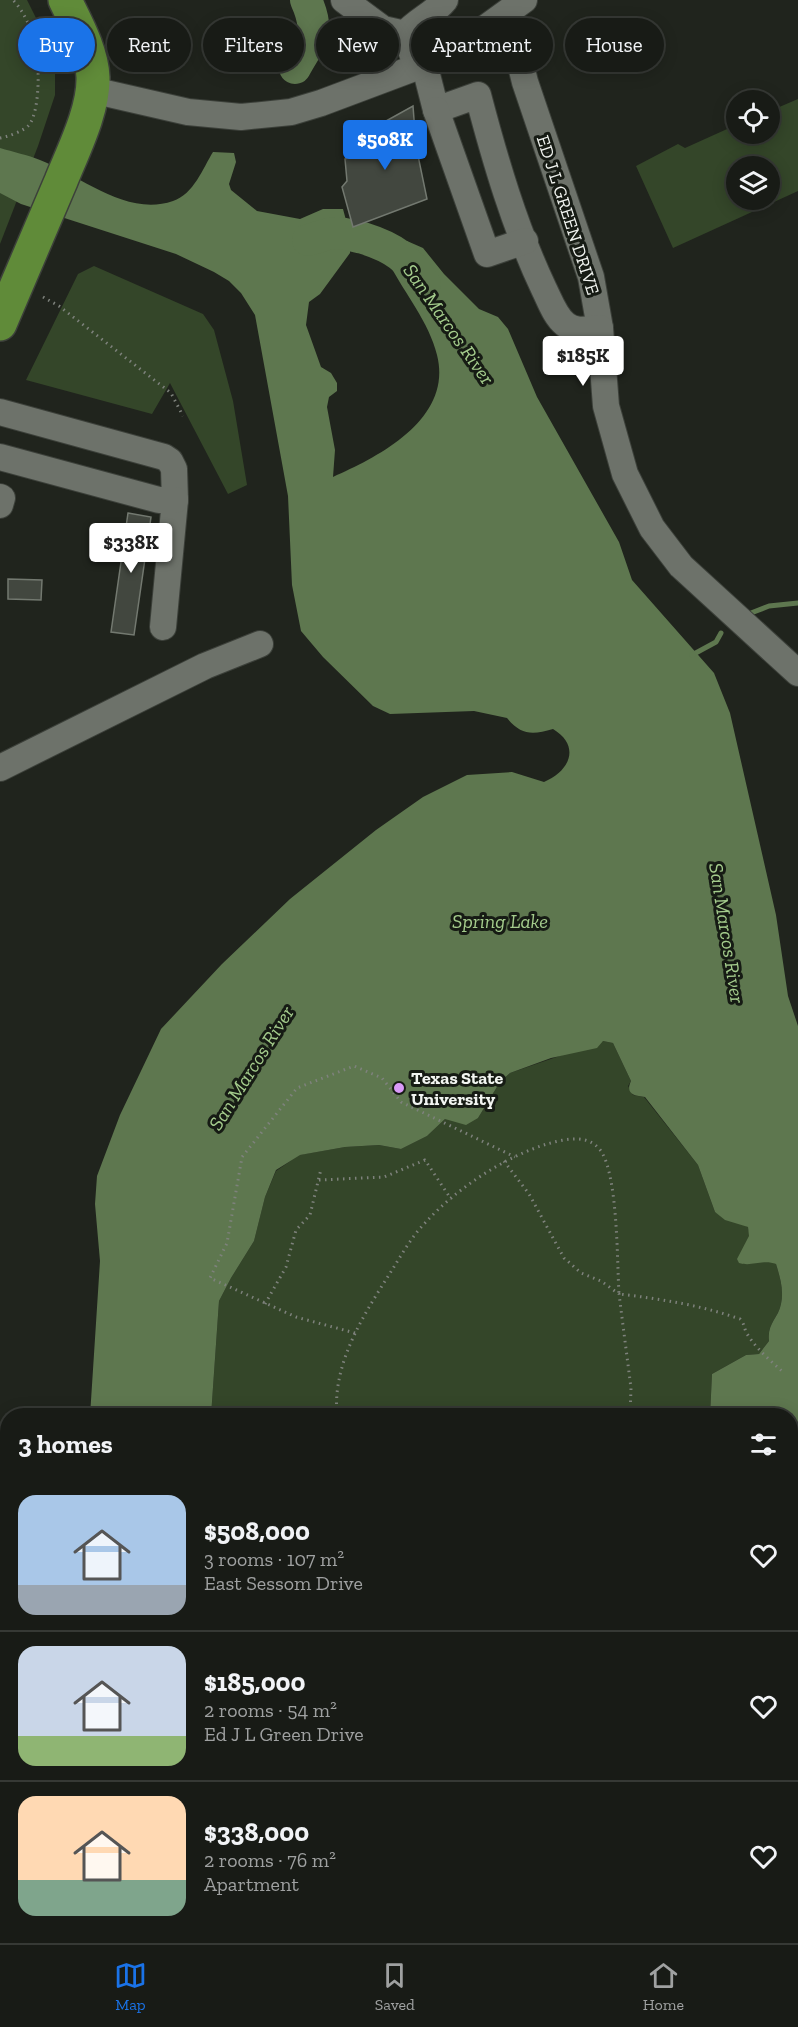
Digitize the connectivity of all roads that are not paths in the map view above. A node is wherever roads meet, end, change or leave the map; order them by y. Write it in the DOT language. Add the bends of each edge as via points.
graph roads {
  1 [pos="65,0"];
  2 [pos="344,0"];
  3 [pos="445,0"];
  4 [pos="524,0"];
  5 [pos="500,18"];
  6 [pos="405,34"];
  7 [pos="411,46"];
  8 [pos="411,68"];
  9 [pos="422,72"];
  10 [pos="522,72"];
  11 [pos="92,90"];
  12 [pos="436,110"];
  13 [pos="525,241"];
  14 [pos="0,324"];
  15 [pos="600,328"];
  16 [pos="0,412"];
  17 [pos="0,457"];
  18 [pos="0,497"];
  19 [pos="174,500"];
  20 [pos="0,506"];
  21 [pos="163,627"];
  22 [pos="260,644"];
  23 [pos="798,673"];
  24 [pos="0,768"];
  1 -- 11 [label="main road" via="90,62"];
  2 -- 6 [label="street" via="383,29"];
  3 -- 6 [label="street"];
  4 -- 5 [label="street"];
  6 -- 7 [label="street"];
  8 -- 11 [label="street" via="321,103 268,116 188,112"];
  9 -- 12 [label="street"];
  10 -- 15 [label="street, ED J L GREEN DRIVE" via="591,277"];
  11 -- 14 [label="main road" via="77,142"];
  12 -- 13 [label="street" via="487,254"];
  12 -- 13 [label="street" via="478,94 493,152"];
  13 -- 15 [label="street" via="533,266 566,325 581,331"];
  15 -- 23 [label="street, ED J L GREEN DRIVE" via="606,406 626,474 652,528 681,566"];
  16 -- 19 [label="street" via="164,457 174,469"];
  17 -- 19 [label="street" via="159,501"];
  18 -- 20 [label="street"];
  19 -- 21 [label="street"];
  22 -- 24 [label="street" via="205,666"];
}
